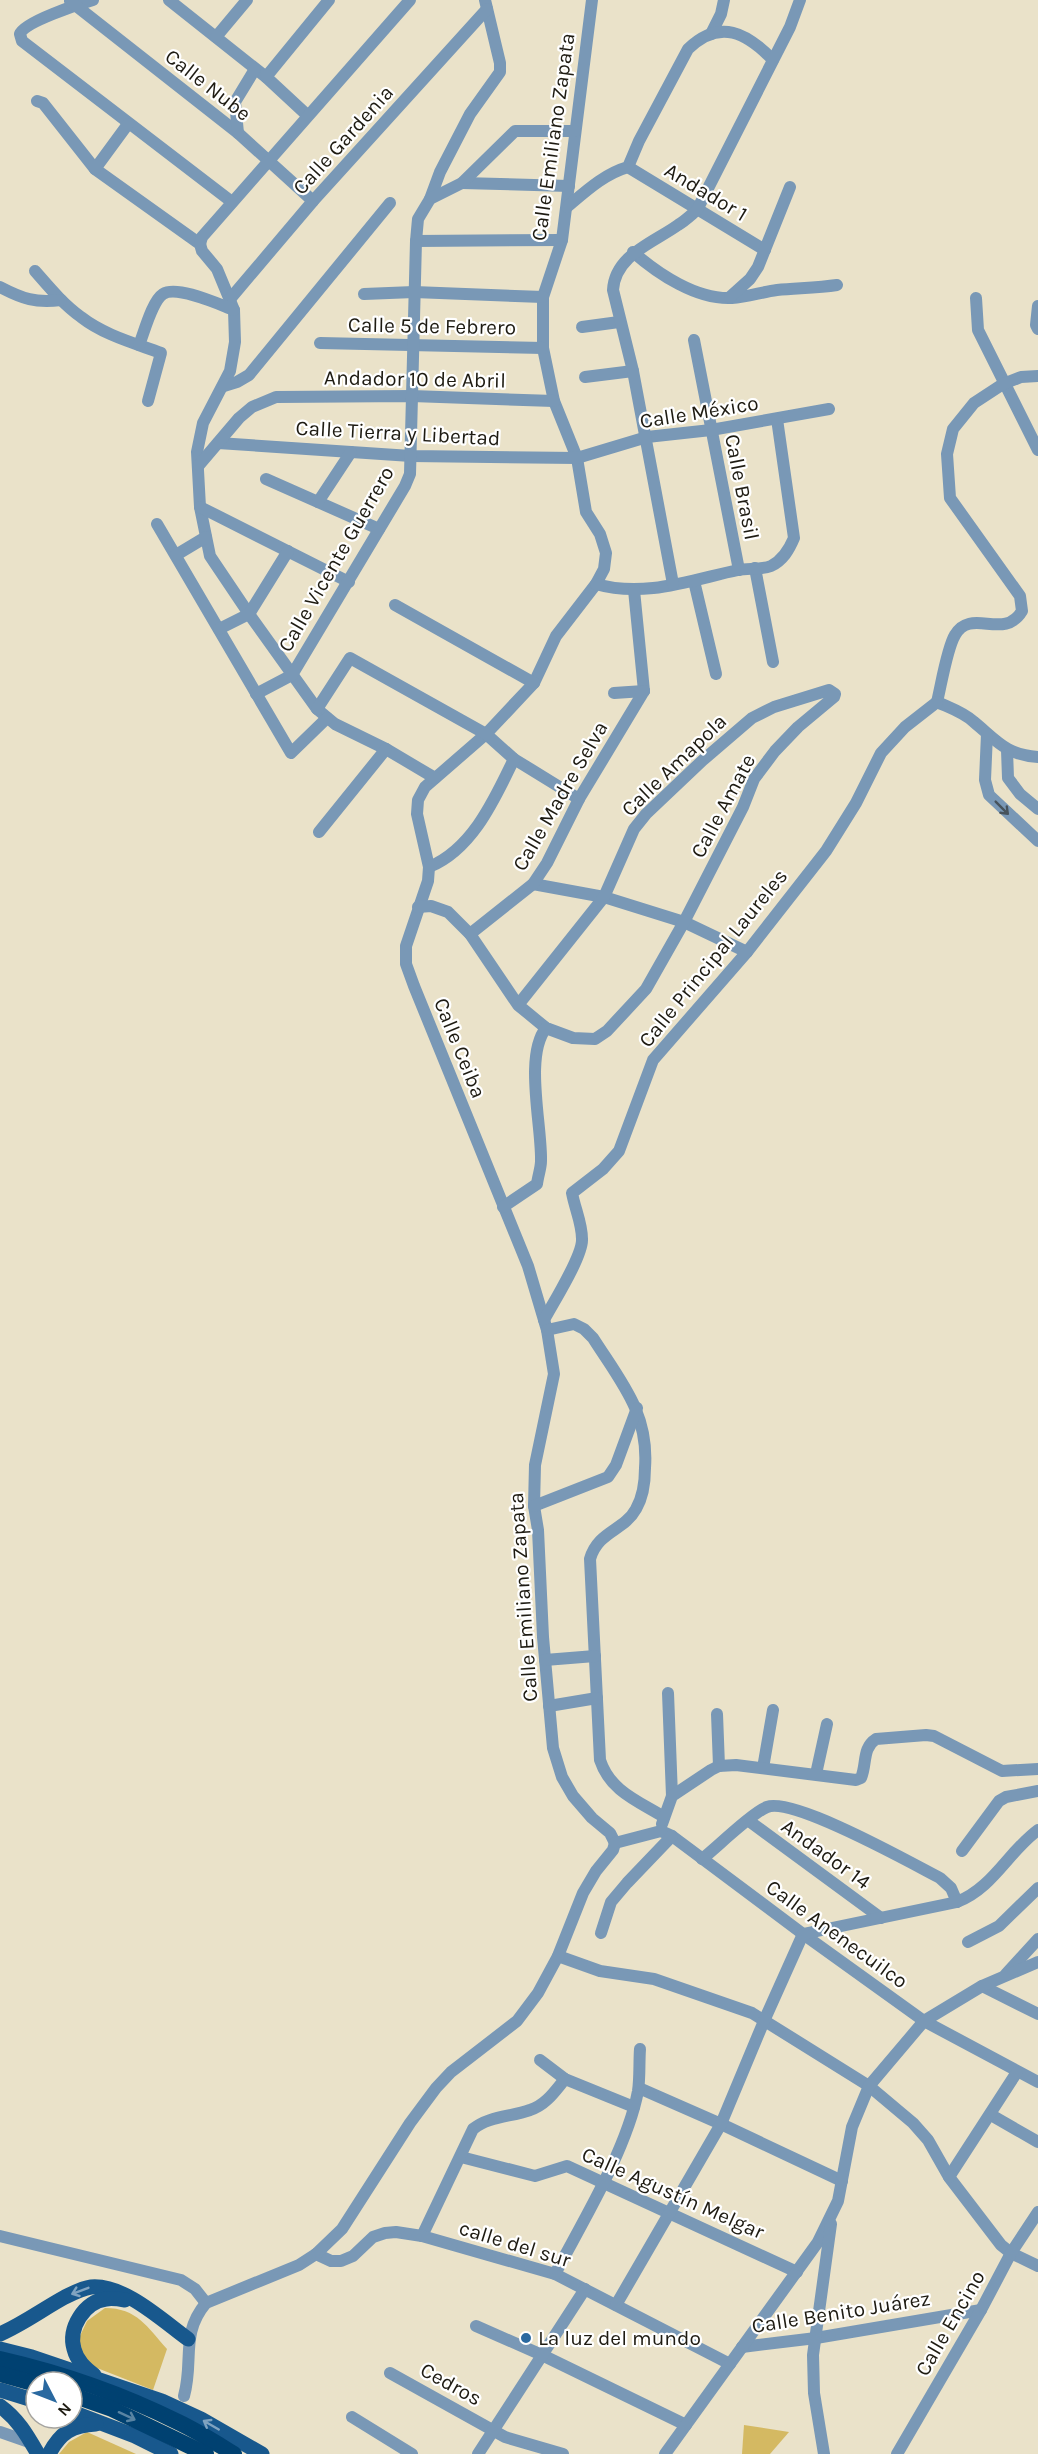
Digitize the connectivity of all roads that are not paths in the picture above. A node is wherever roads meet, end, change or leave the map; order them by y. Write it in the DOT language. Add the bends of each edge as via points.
graph roads {
  1 [pos="93,0"];
  2 [pos="169,0"];
  3 [pos="329,0"];
  4 [pos="410,0"];
  5 [pos="592,0"];
  6 [pos="724,0"];
  7 [pos="801,0"];
  8 [pos="72,2"];
  9 [pos="244,2"];
  10 [pos="486,4"];
  11 [pos="711,34"];
  12 [pos="216,37"];
  13 [pos="773,60"];
  14 [pos="255,69"];
  15 [pos="266,77"];
  16 [pos="37,101"];
  17 [pos="307,115"];
  18 [pos="128,124"];
  19 [pos="575,131"];
  20 [pos="238,133"];
  21 [pos="268,162"];
  22 [pos="628,167"];
  23 [pos="95,169"];
  24 [pos="462,183"];
  25 [pos="569,186"];
  26 [pos="790,187"];
  27 [pos="430,199"];
  28 [pos="313,201"];
  29 [pos="232,202"];
  30 [pos="390,203"];
  31 [pos="567,207"];
  32 [pos="697,210"];
  33 [pos="562,240"];
  34 [pos="416,241"];
  35 [pos="200,244"];
  36 [pos="765,250"];
  37 [pos="633,252"];
  38 [pos="35,271"];
  39 [pos="837,285"];
  40 [pos="0,287"];
  41 [pos="414,292"];
  42 [pos="364,294"];
  43 [pos="543,297"];
  44 [pos="730,298"];
  45 [pos="976,298"];
  46 [pos="61,300"];
  47 [pos="232,304"];
  48 [pos="1038,306"];
  49 [pos="620,322"];
  50 [pos="582,327"];
  51 [pos="1038,328"];
  52 [pos="693,340"];
  53 [pos="320,344"];
  54 [pos="139,345"];
  55 [pos="413,347"];
  56 [pos="543,348"];
  57 [pos="633,371"];
  58 [pos="1038,376"];
  59 [pos="585,378"];
  60 [pos="1003,384"];
  61 [pos="224,386"];
  62 [pos="412,396"];
  63 [pos="148,401"];
  64 [pos="554,401"];
  65 [pos="829,409"];
  66 [pos="777,419"];
  67 [pos="711,430"];
  68 [pos="647,437"];
  69 [pos="218,443"];
  70 [pos="1038,450"];
  71 [pos="351,452"];
  72 [pos="411,456"];
  73 [pos="577,458"];
  74 [pos="199,465"];
  75 [pos="266,479"];
  76 [pos="318,501"];
  77 [pos="200,507"];
  78 [pos="157,525"];
  79 [pos="379,529"];
  80 [pos="206,537"];
  81 [pos="288,551"];
  82 [pos="176,555"];
  83 [pos="755,568"];
  84 [pos="739,570"];
  85 [pos="694,581"];
  86 [pos="349,582"];
  87 [pos="596,584"];
  88 [pos="673,584"];
  89 [pos="634,590"];
  90 [pos="395,605"];
  91 [pos="249,614"];
  92 [pos="219,629"];
  93 [pos="773,663"];
  94 [pos="716,674"];
  95 [pos="292,675"];
  96 [pos="534,683"];
  97 [pos="644,691"];
  98 [pos="614,693"];
  99 [pos="256,694"];
  100 [pos="835,694"];
  101 [pos="937,702"];
  102 [pos="317,709"];
  103 [pos="327,718"];
  104 [pos="486,734"];
  105 [pos="987,734"];
  106 [pos="386,749"];
  107 [pos="1007,750"];
  108 [pos="1038,757"];
  109 [pos="514,759"];
  110 [pos="435,778"];
  111 [pos="1008,778"];
  112 [pos="986,780"];
  113 [pos="579,799"];
  114 [pos="1038,809"];
  115 [pos="319,832"];
  116 [pos="1038,841"];
  117 [pos="429,867"];
  118 [pos="533,884"];
  119 [pos="604,897"];
  120 [pos="418,907"];
  121 [pos="684,922"];
  122 [pos="470,934"];
  123 [pos="747,952"];
  124 [pos="518,1005"];
  125 [pos="546,1028"];
  126 [pos="503,1207"];
  127 [pos="545,1325"];
  128 [pos="637,1408"];
  129 [pos="534,1506"];
  130 [pos="595,1656"];
  131 [pos="545,1660"];
  132 [pos="668,1693"];
  133 [pos="597,1698"];
  134 [pos="549,1706"];
  135 [pos="773,1710"];
  136 [pos="717,1714"];
  137 [pos="827,1724"];
  138 [pos="719,1766"];
  139 [pos="764,1768"];
  140 [pos="1038,1769"];
  141 [pos="816,1774"];
  142 [pos="1037,1794"];
  143 [pos="672,1796"];
  144 [pos="664,1817"];
  145 [pos="748,1821"];
  146 [pos="1038,1830"];
  147 [pos="667,1834"];
  148 [pos="615,1843"];
  149 [pos="962,1851"];
  150 [pos="702,1859"];
  151 [pos="1038,1888"];
  152 [pos="957,1902"];
  153 [pos="881,1918"];
  154 [pos="601,1933"];
  155 [pos="803,1934"];
  156 [pos="1038,1939"];
  157 [pos="968,1942"];
  158 [pos="558,1956"];
  159 [pos="1038,1962"];
  160 [pos="1005,1976"];
  161 [pos="982,1986"];
  162 [pos="1038,2014"];
  163 [pos="764,2021"];
  164 [pos="924,2021"];
  165 [pos="640,2049"];
  166 [pos="540,2060"];
  167 [pos="1017,2072"];
  168 [pos="565,2079"];
  169 [pos="1038,2082"];
  170 [pos="869,2086"];
  171 [pos="639,2088"];
  172 [pos="634,2107"];
  173 [pos="991,2115"];
  174 [pos="722,2124"];
  175 [pos="1038,2142"];
  176 [pos="461,2157"];
  177 [pos="949,2177"];
  178 [pos="842,2181"];
  179 [pos="603,2182"];
  180 [pos="833,2211"];
  181 [pos="670,2212"];
  182 [pos="1038,2212"];
  183 [pos="0,2236"];
  184 [pos="422,2236"];
  185 [pos="1011,2253"];
  186 [pos="316,2254"];
  187 [pos="1038,2265"];
  188 [pos="797,2272"];
  189 [pos="555,2274"];
  190 [pos="585,2289"];
  191 [pos="135,2301"];
  192 [pos="206,2303"];
  193 [pos="616,2305"];
  194 [pos="981,2310"];
  195 [pos="476,2326"];
  196 [pos="0,2334"];
  197 [pos="816,2338"];
  198 [pos="188,2339"];
  199 [pos="742,2347"];
  200 [pos="0,2349"];
  201 [pos="542,2355"];
  202 [pos="0,2359"];
  203 [pos="730,2364"];
  204 [pos="390,2373"];
  205 [pos="0,2374"];
  206 [pos="24,2381"];
  207 [pos="101,2381"];
  208 [pos="0,2390"];
  209 [pos="184,2396"];
  210 [pos="24,2397"];
  211 [pos="84,2399"];
  212 [pos="0,2406"];
  213 [pos="84,2416"];
  214 [pos="352,2417"];
  215 [pos="105,2424"];
  216 [pos="686,2425"];
  217 [pos="492,2430"];
  218 [pos="0,2432"];
  219 [pos="35,2448"];
  220 [pos="48,2454"];
  221 [pos="171,2454"];
  222 [pos="206,2454"];
  223 [pos="234,2454"];
  224 [pos="262,2454"];
  225 [pos="412,2454"];
  226 [pos="478,2454"];
  227 [pos="563,2454"];
  228 [pos="665,2454"];
  229 [pos="824,2454"];
  230 [pos="897,2454"];
  1 -- 8 [label="street"];
  2 -- 12 [label="street"];
  3 -- 15 [label="street"];
  4 -- 17 [label="street"];
  5 -- 19 [label="street, Calle Emiliano Zapata"];
  6 -- 11 [label="street"];
  7 -- 13 [label="street"];
  8 -- 18 [label="street" via="26,25 20,34 22,41"];
  8 -- 20 [label="street, Calle Nube"];
  9 -- 12 [label="street"];
  10 -- 27 [label="street, Calle Vicente Guerrero" via="500,72 470,114"];
  10 -- 28 [label="street, Calle Gardenia"];
  11 -- 13 [label="street" via="743,35"];
  11 -- 22 [label="street" via="688,49"];
  12 -- 14 [label="street"];
  13 -- 32 [label="street"];
  14 -- 15 [label="street"];
  14 -- 20 [label="street" via="235,102"];
  15 -- 17 [label="street"];
  16 -- 23 [label="street" via="43,103"];
  17 -- 21 [label="street"];
  18 -- 23 [label="street"];
  18 -- 29 [label="street"];
  19 -- 24 [label="street" via="515,131"];
  19 -- 25 [label="street, Calle Emiliano Zapata"];
  20 -- 21 [label="street, Calle Nube"];
  21 -- 28 [label="street, Calle Nube"];
  21 -- 29 [label="street"];
  22 -- 31 [label="street" via="599,180"];
  22 -- 32 [label="street, Andador 1"];
  23 -- 35 [label="street"];
  24 -- 25 [label="street"];
  24 -- 27 [label="street"];
  25 -- 31 [label="street, Calle Emiliano Zapata"];
  26 -- 36 [label="street"];
  27 -- 34 [label="street, Calle Vicente Guerrero" via="418,219"];
  28 -- 47 [label="street, Calle Gardenia"];
  29 -- 35 [label="street"];
  30 -- 61 [label="street" via="249,375"];
  31 -- 33 [label="street, Calle Emiliano Zapata"];
  32 -- 36 [label="street, Andador 1"];
  32 -- 37 [label="street"];
  33 -- 34 [label="street"];
  33 -- 43 [label="street, Calle Emiliano Zapata"];
  34 -- 41 [label="street, Calle Vicente Guerrero"];
  35 -- 47 [label="street" via="217,269"];
  36 -- 44 [label="street" via="750,279"];
  37 -- 44 [label="street" via="673,281"];
  37 -- 49 [label="street" via="613,278"];
  38 -- 46 [label="street"];
  39 -- 44 [label="street"];
  40 -- 46 [label="street" via="24,300"];
  41 -- 42 [label="street"];
  41 -- 43 [label="street"];
  41 -- 55 [label="street, Calle Vicente Guerrero"];
  43 -- 56 [label="street, Calle Emiliano Zapata"];
  45 -- 60 [label="street" via="978,330"];
  46 -- 54 [label="street" via="110,335"];
  47 -- 54 [label="street" via="176,290 162,294"];
  47 -- 61 [label="street" via="235,342 231,372"];
  48 -- 51 [label="street"];
  49 -- 50 [label="street"];
  49 -- 57 [label="street"];
  52 -- 67 [label="street, Calle Brasil"];
  53 -- 55 [label="street, Calle 5 de Febrero"];
  54 -- 63 [label="street" via="162,353"];
  55 -- 56 [label="street, Calle 5 de Febrero"];
  55 -- 62 [label="street, Calle Vicente Guerrero"];
  56 -- 64 [label="street, Calle Emiliano Zapata"];
  57 -- 59 [label="street"];
  57 -- 68 [label="street"];
  58 -- 60 [label="street"];
  60 -- 70 [label="street"];
  60 -- 101 [label="street" via="975,403 953,429 947,454 947,482 950,498 1020,596 1023,611 1008,624 974,622 962,626 954,636"];
  61 -- 74 [label="street" via="203,423 197,452"];
  62 -- 64 [label="street, Andador 10 de Abril"];
  62 -- 69 [label="street, Andador 10 de Abril" via="276,397 238,418"];
  62 -- 72 [label="street, Calle Vicente Guerrero"];
  64 -- 73 [label="street, Calle Emiliano Zapata"];
  65 -- 66 [label="street, Calle México"];
  66 -- 67 [label="street, Calle México"];
  66 -- 83 [label="street" via="794,538 787,554 770,566"];
  67 -- 68 [label="street, Calle México"];
  67 -- 84 [label="street, Calle Brasil"];
  68 -- 73 [label="street, Calle México"];
  68 -- 88 [label="street"];
  69 -- 71 [label="street, Calle Tierra y Libertad"];
  69 -- 74 [label="street"];
  71 -- 72 [label="street, Calle Tierra y Libertad"];
  71 -- 76 [label="street"];
  72 -- 73 [label="street, Calle Tierra y Libertad"];
  72 -- 79 [label="street, Calle Vicente Guerrero" via="405,486"];
  73 -- 87 [label="street, Calle Emiliano Zapata" via="586,512 606,553 604,569"];
  74 -- 77 [label="street"];
  75 -- 76 [label="street"];
  76 -- 79 [label="street"];
  77 -- 80 [label="street"];
  77 -- 81 [label="street"];
  78 -- 82 [label="street"];
  79 -- 86 [label="street, Calle Vicente Guerrero"];
  80 -- 82 [label="street"];
  80 -- 91 [label="street" via="210,556"];
  81 -- 86 [label="street"];
  81 -- 91 [label="street"];
  82 -- 92 [label="street"];
  83 -- 84 [label="street"];
  83 -- 93 [label="street"];
  84 -- 85 [label="street"];
  85 -- 88 [label="street"];
  85 -- 94 [label="street"];
  86 -- 95 [label="street, Calle Vicente Guerrero"];
  87 -- 89 [label="street"];
  87 -- 96 [label="street, Calle Emiliano Zapata" via="556,636"];
  88 -- 89 [label="street"];
  89 -- 97 [label="street"];
  90 -- 96 [label="street"];
  91 -- 92 [label="street"];
  91 -- 95 [label="street"];
  92 -- 99 [label="street"];
  95 -- 99 [label="street, Calle Vicente Guerrero"];
  95 -- 102 [label="street"];
  96 -- 104 [label="street, Calle Emiliano Zapata"];
  97 -- 98 [label="street"];
  97 -- 113 [label="street, Calle Madre Selva"];
  99 -- 103 [label="street" via="291,753"];
  100 -- 119 [label="street, Calle Amapola" via="829,690 774,707 752,718 703,760 634,829"];
  100 -- 121 [label="street, Calle Amate" via="775,751 754,779"];
  101 -- 105 [label="street" via="961,712"];
  101 -- 123 [label="street, Calle Principal Laureles" via="880,753 856,803 826,851"];
  102 -- 103 [label="street"];
  102 -- 104 [label="street" via="350,658"];
  103 -- 106 [label="street"];
  104 -- 109 [label="street"];
  104 -- 110 [label="street, Calle Emiliano Zapata"];
  105 -- 107 [label="street"];
  105 -- 112 [label="street"];
  106 -- 110 [label="street"];
  106 -- 115 [label="street"];
  107 -- 108 [label="street"];
  107 -- 111 [label="street"];
  109 -- 113 [label="street"];
  109 -- 117 [label="street" via="480,822 447,858"];
  110 -- 117 [label="street, Calle Ceiba" via="418,800 417,814"];
  111 -- 112 [label="street"];
  111 -- 114 [label="street"];
  112 -- 116 [label="street, one-way" via="989,795"];
  113 -- 118 [label="street, Calle Madre Selva"];
  117 -- 120 [label="street, Calle Ceiba"];
  118 -- 119 [label="street"];
  118 -- 122 [label="street, Calle Madre Selva"];
  119 -- 121 [label="street"];
  119 -- 124 [label="street, Calle Amapola"];
  120 -- 122 [label="street, Calle Amate" via="431,906 448,912"];
  120 -- 126 [label="street, Calle Ceiba" via="406,946 406,964"];
  121 -- 123 [label="street"];
  121 -- 125 [label="street, Calle Amate" via="646,989 608,1031 595,1040 573,1038"];
  122 -- 124 [label="street, Calle Amate"];
  123 -- 127 [label="street, Calle Principal Laureles" via="653,1059 619,1152 572,1193 582,1248"];
  124 -- 125 [label="street, Calle Amate"];
  125 -- 126 [label="street" via="539,1037 535,1086 542,1162 537,1184"];
  126 -- 127 [label="street, Calle Ceiba" via="528,1266"];
  127 -- 128 [label="street" via="574,1324 584,1329"];
  127 -- 129 [label="street, Calle Emiliano Zapata" via="554,1374 535,1465"];
  128 -- 129 [label="street" via="608,1477"];
  128 -- 130 [label="street" via="647,1446 645,1482 636,1509 594,1546 591,1559"];
  129 -- 131 [label="street, Calle Emiliano Zapata"];
  130 -- 131 [label="street"];
  130 -- 133 [label="street"];
  131 -- 134 [label="street, Calle Emiliano Zapata"];
  132 -- 143 [label="street"];
  133 -- 134 [label="street"];
  133 -- 144 [label="street" via="600,1760 605,1774 613,1785"];
  134 -- 148 [label="street, Calle Emiliano Zapata" via="553,1748 562,1778"];
  135 -- 139 [label="street"];
  136 -- 138 [label="street"];
  137 -- 141 [label="street"];
  138 -- 139 [label="street"];
  138 -- 143 [label="street"];
  139 -- 141 [label="street"];
  140 -- 141 [label="street" via="1002,1771 926,1735 869,1743 861,1778 856,1780"];
  142 -- 149 [label="street" via="999,1801"];
  143 -- 144 [label="street"];
  144 -- 147 [label="street"];
  145 -- 150 [label="street"];
  145 -- 152 [label="street" via="771,1806 812,1816 852,1832 940,1878 951,1888"];
  145 -- 153 [label="street, Andador 14"];
  146 -- 152 [label="street" via="987,1884 973,1896"];
  147 -- 148 [label="street"];
  147 -- 150 [label="street, Calle Anenecuilco"];
  147 -- 154 [label="street" via="611,1902"];
  148 -- 158 [label="street" via="583,1893"];
  150 -- 155 [label="street, Calle Anenecuilco"];
  151 -- 157 [label="street" via="999,1926"];
  152 -- 153 [label="street"];
  153 -- 155 [label="street"];
  155 -- 163 [label="street"];
  155 -- 164 [label="street, Calle Anenecuilco"];
  156 -- 160 [label="street"];
  158 -- 163 [label="street" via="600,1971 654,1979 752,2013"];
  158 -- 186 [label="street" via="517,2021 436,2088 342,2229"];
  159 -- 160 [label="street"];
  160 -- 161 [label="street"];
  161 -- 162 [label="street"];
  161 -- 164 [label="street"];
  163 -- 170 [label="street"];
  163 -- 174 [label="street"];
  164 -- 167 [label="street, Calle Anenecuilco"];
  164 -- 170 [label="street"];
  165 -- 171 [label="street"];
  166 -- 168 [label="street"];
  167 -- 169 [label="street, Calle Anenecuilco"];
  167 -- 173 [label="street"];
  168 -- 172 [label="street"];
  168 -- 176 [label="street" via="550,2098 533,2109 481,2123 473,2129"];
  170 -- 177 [label="street" via="928,2140"];
  170 -- 178 [label="street" via="852,2127"];
  171 -- 172 [label="street"];
  171 -- 174 [label="street"];
  172 -- 179 [label="street"];
  173 -- 175 [label="street"];
  173 -- 177 [label="street"];
  174 -- 178 [label="street"];
  174 -- 181 [label="street"];
  176 -- 179 [label="street, Calle Agustín Melgar" via="535,2176 567,2166"];
  176 -- 184 [label="street"];
  177 -- 185 [label="street"];
  178 -- 180 [label="street"];
  179 -- 181 [label="street, Calle Agustín Melgar"];
  179 -- 189 [label="street"];
  180 -- 188 [label="street"];
  180 -- 197 [label="street"];
  181 -- 188 [label="street, Calle Agustín Melgar"];
  181 -- 193 [label="street"];
  182 -- 185 [label="street, Calle Encino"];
  183 -- 192 [label="street" via="181,2280"];
  184 -- 186 [label="street, calle del sur" via="385,2233 341,2261"];
  184 -- 189 [label="street, calle del sur"];
  185 -- 187 [label="street"];
  185 -- 194 [label="street, Calle Encino"];
  186 -- 192 [label="street" via="272,2277"];
  188 -- 199 [label="street"];
  189 -- 190 [label="street, calle del sur"];
  190 -- 193 [label="street, calle del sur"];
  190 -- 201 [label="street"];
  191 -- 196 [label="main road, one-way" via="120,2292 91,2287"];
  191 -- 198 [label="main road"];
  191 -- 207 [label="main road" via="105,2299 84,2310 76,2322 74,2351 81,2364"];
  192 -- 198 [label="street" via="191,2326"];
  193 -- 203 [label="street, calle del sur"];
  194 -- 197 [label="street, Calle Benito Juárez"];
  194 -- 230 [label="street, Calle Encino"];
  195 -- 201 [label="street"];
  197 -- 199 [label="street, Calle Benito Juárez"];
  197 -- 229 [label="street" via="814,2393"];
  198 -- 209 [label="street" via="190,2366"];
  199 -- 203 [label="street"];
  200 -- 207 [label="main road"];
  201 -- 216 [label="street"];
  201 -- 217 [label="street"];
  202 -- 223 [label="highway" via="55,2373 120,2398 178,2422"];
  203 -- 216 [label="street"];
  204 -- 217 [label="street, Cedros"];
  205 -- 206 [label="highway"];
  224 -- 207 [label="main road, one-way" via="201,2419"];
  208 -- 210 [label="main road"];
  211 -- 222 [label="highway, one-way"];
  212 -- 219 [label="main road" via="26,2431"];
  213 -- 215 [label="main road"];
  214 -- 225 [label="street"];
  215 -- 220 [label="main road" via="79,2424 60,2437"];
  215 -- 221 [label="main road"];
  216 -- 228 [label="street"];
  217 -- 226 [label="street"];
  217 -- 227 [label="street, Cedros"];
  218 -- 219 [label="street"];
}
